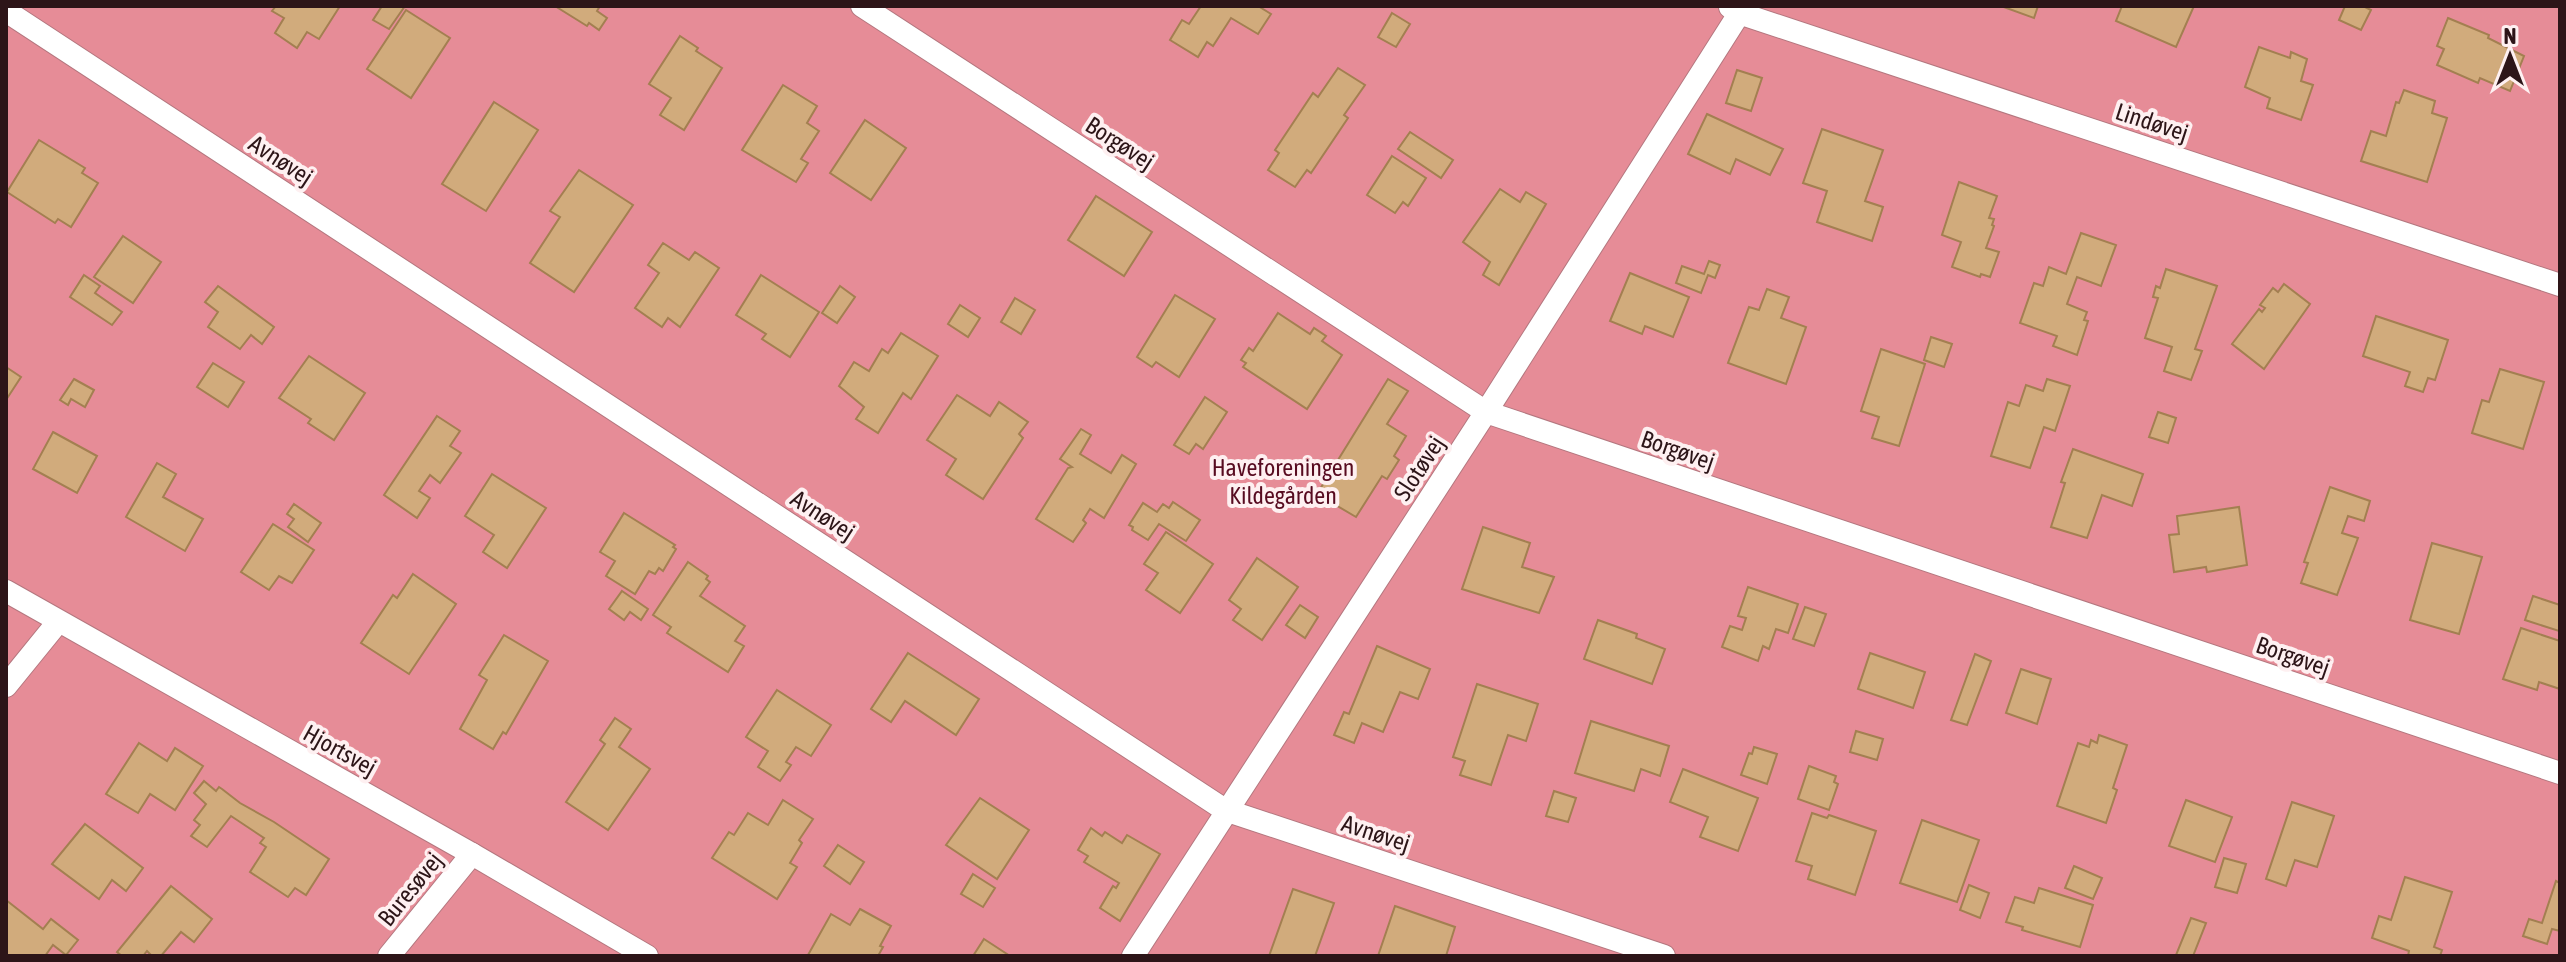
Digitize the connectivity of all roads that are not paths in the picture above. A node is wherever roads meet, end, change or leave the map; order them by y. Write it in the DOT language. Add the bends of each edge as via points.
graph roads {
  1 [pos="862,6"];
  2 [pos="1737,8"];
  3 [pos="6,11"];
  4 [pos="2560,285"];
  5 [pos="1486,412"];
  6 [pos="6,591"];
  7 [pos="58,622"];
  8 [pos="6,686"];
  9 [pos="2560,773"];
  10 [pos="1225,810"];
  11 [pos="472,854"];
  12 [pos="389,956"];
  13 [pos="647,956"];
  14 [pos="1133,956"];
  15 [pos="1664,956"];
  1 -- 5 [label="lane, Borgøvej"];
  2 -- 4 [label="lane, Lindøvej"];
  2 -- 5 [label="lane, Slotøvej"];
  3 -- 10 [label="lane, Avnøvej"];
  5 -- 9 [label="lane, Borgøvej"];
  5 -- 10 [label="lane, Slotøvej"];
  6 -- 7 [label="lane, Hjortsvej"];
  7 -- 8 [label="lane"];
  7 -- 11 [label="lane, Hjortsvej"];
  10 -- 14 [label="lane, Slotøvej"];
  10 -- 15 [label="lane, Avnøvej"];
  11 -- 12 [label="lane, Buresøvej"];
  11 -- 13 [label="lane, Hjortsvej"];
}
